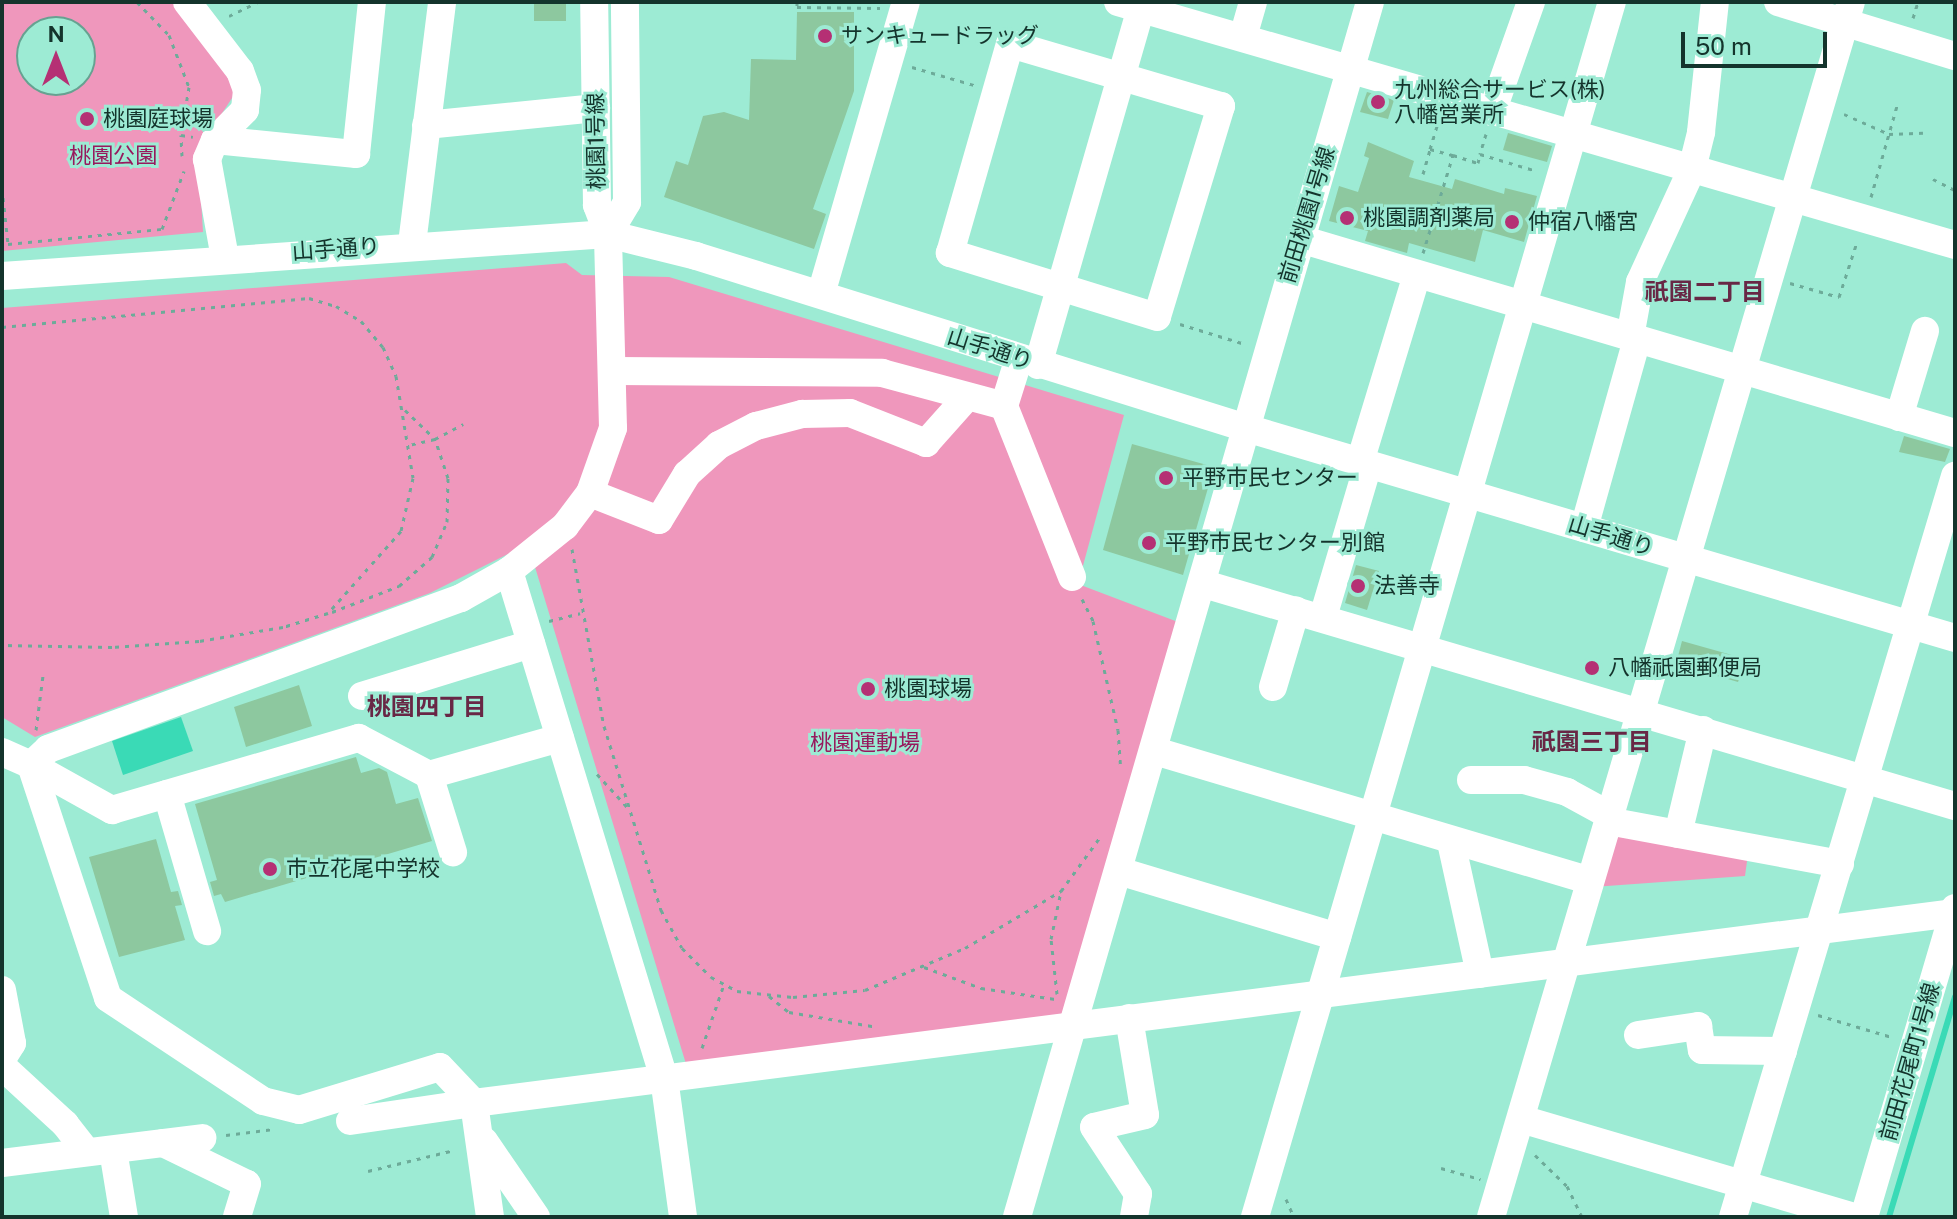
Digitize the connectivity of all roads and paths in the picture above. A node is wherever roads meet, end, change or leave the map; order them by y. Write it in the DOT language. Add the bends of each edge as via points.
graph roads {
  1 [pos="137,2"];
  2 [pos="187,2"];
  3 [pos="258,2"];
  4 [pos="372,2"];
  5 [pos="442,2"];
  6 [pos="594,2"];
  7 [pos="625,2"];
  8 [pos="797,2"];
  9 [pos="1253,2"];
  10 [pos="1370,2"];
  11 [pos="1531,2"];
  12 [pos="1612,2"];
  13 [pos="1715,2"];
  14 [pos="1778,2"];
  15 [pos="1134,4"];
  16 [pos="904,9"];
  17 [pos="1849,12"];
  18 [pos="205,26"];
  19 [pos="1243,37"];
  20 [pos="1955,56"];
  21 [pos="889,60"];
  22 [pos="1350,70"];
  23 [pos="1123,77"];
  24 [pos="996,91"];
  25 [pos="1820,107"];
  26 [pos="596,108"];
  27 [pos="1492,112"];
  28 [pos="1439,119"];
  29 [pos="426,125"];
  30 [pos="1923,133"];
  31 [pos="181,135"];
  32 [pos="1572,136"];
  33 [pos="215,140"];
  34 [pos="1484,140"];
  35 [pos="1430,149"];
  36 [pos="1480,154"];
  37 [pos="1453,155"];
  38 [pos="1692,169"];
  39 [pos="1539,172"];
  40 [pos="1423,174"];
  41 [pos="1933,179"];
  42 [pos="2,188"];
  43 [pos="1955,190"];
  44 [pos="1792,200"];
  45 [pos="608,234"];
  46 [pos="1300,239"];
  47 [pos="412,244"];
  48 [pos="1955,245"];
  49 [pos="225,258"];
  50 [pos="1417,274"];
  51 [pos="2,276"];
  52 [pos="1060,287"];
  53 [pos="821,294"];
  54 [pos="1525,306"];
  55 [pos="1157,317"];
  56 [pos="2,327"];
  57 [pos="1925,331"];
  58 [pos="1634,338"];
  59 [pos="1266,351"];
  60 [pos="1028,362"];
  61 [pos="1741,370"];
  62 [pos="615,371"];
  63 [pos="967,397"];
  64 [pos="1004,406"];
  65 [pos="405,410"];
  66 [pos="1899,417"];
  67 [pos="463,424"];
  68 [pos="1246,428"];
  69 [pos="1955,433"];
  70 [pos="435,439"];
  71 [pos="409,445"];
  72 [pos="1364,463"];
  73 [pos="1955,476"];
  74 [pos="590,493"];
  75 [pos="1471,495"];
  76 [pos="565,526"];
  77 [pos="1584,528"];
  78 [pos="1684,558"];
  79 [pos="509,571"];
  80 [pos="1072,577"];
  81 [pos="1204,584"];
  82 [pos="328,613"];
  83 [pos="580,613"];
  84 [pos="1309,614"];
  85 [pos="1910,624"];
  86 [pos="529,635"];
  87 [pos="1955,638"];
  88 [pos="2,645"];
  89 [pos="1424,646"];
  90 [pos="43,675"];
  91 [pos="1273,687"];
  92 [pos="362,696"];
  93 [pos="1640,711"];
  94 [pos="1703,730"];
  95 [pos="560,738"];
  96 [pos="1155,751"];
  97 [pos="11,761"];
  98 [pos="429,775"];
  99 [pos="1121,778"];
  100 [pos="1866,779"];
  101 [pos="1471,780"];
  102 [pos="167,794"];
  103 [pos="1955,806"];
  104 [pos="1373,817"];
  105 [pos="1609,818"];
  106 [pos="1104,833"];
  107 [pos="1678,834"];
  108 [pos="1451,842"];
  109 [pos="453,852"];
  110 [pos="1840,864"];
  111 [pos="1119,871"];
  112 [pos="1589,880"];
  113 [pos="1061,891"];
  114 [pos="1954,910"];
  115 [pos="1819,930"];
  116 [pos="207,931"];
  117 [pos="1337,937"];
  118 [pos="1564,963"];
  119 [pos="922,967"];
  120 [pos="1480,974"];
  121 [pos="724,984"];
  122 [pos="2,990"];
  123 [pos="766,994"];
  124 [pos="1320,996"];
  125 [pos="1796,1009"];
  126 [pos="1129,1018"];
  127 [pos="1072,1027"];
  128 [pos="1638,1035"];
  129 [pos="1915,1044"];
  130 [pos="913,1045"];
  131 [pos="1783,1051"];
  132 [pos="2,1059"];
  133 [pos="2,1066"];
  134 [pos="700,1072"];
  135 [pos="664,1078"];
  136 [pos="474,1103"];
  137 [pos="1521,1119"];
  138 [pos="350,1121"];
  139 [pos="202,1138"];
  140 [pos="482,1141"];
  141 [pos="163,1143"];
  142 [pos="99,1150"];
  143 [pos="2,1163"];
  144 [pos="1441,1168"];
  145 [pos="368,1171"];
  146 [pos="1742,1184"];
  147 [pos="1501,1185"];
  148 [pos="124,1217"];
  149 [pos="237,1217"];
  150 [pos="490,1217"];
  151 [pos="536,1217"];
  152 [pos="683,1217"];
  153 [pos="1017,1217"];
  154 [pos="1134,1217"];
  155 [pos="1255,1217"];
  156 [pos="1491,1217"];
  157 [pos="1582,1217"];
  158 [pos="1733,1217"];
  159 [pos="1854,1217"];
  160 [pos="1864,1217"];
  1 -- 31 [label="path" via="169,35 189,87"];
  2 -- 18 [label="street"];
  3 -- 18 [label="path"];
  4 -- 33 [label="street" via="356,154"];
  5 -- 29 [label="street"];
  6 -- 26 [label="street, 桃園1号線"];
  7 -- 45 [label="street, 桃園1号線" via="627,202"];
  8 -- 16 [label="path" via="797,7"];
  9 -- 19 [label="street"];
  10 -- 22 [label="street, 前田桃園1号線"];
  11 -- 27 [label="street"];
  12 -- 32 [label="street"];
  13 -- 38 [label="street"];
  14 -- 17 [label="street"];
  15 -- 19 [label="street"];
  15 -- 23 [label="street"];
  16 -- 21 [label="street"];
  17 -- 20 [label="street"];
  17 -- 25 [label="street"];
  18 -- 33 [label="street" via="240,71 247,90 245,110"];
  19 -- 22 [label="street"];
  21 -- 24 [label="path"];
  21 -- 53 [label="street"];
  22 -- 27 [label="street"];
  22 -- 46 [label="street, 前田桃園1号線"];
  23 -- 24 [label="street" via="1010,44"];
  23 -- 52 [label="street"];
  23 -- 55 [label="street" via="1221,106"];
  24 -- 52 [label="street" via="950,253"];
  25 -- 30 [label="path" via="1862,119 1889,134"];
  25 -- 44 [label="street"];
  26 -- 29 [label="street"];
  26 -- 45 [label="street, 桃園1号線" via="597,205"];
  27 -- 32 [label="street"];
  28 -- 35 [label="path"];
  29 -- 47 [label="street"];
  31 -- 33 [label="path"];
  31 -- 42 [label="path" via="184,171 162,229 8,244"];
  32 -- 38 [label="street"];
  32 -- 54 [label="street"];
  33 -- 49 [label="street" via="207,159 209,183"];
  34 -- 36 [label="path"];
  35 -- 37 [label="path"];
  35 -- 40 [label="path"];
  36 -- 37 [label="path" via="1478,163"];
  36 -- 39 [label="path"];
  37 -- 50 [label="path"];
  38 -- 44 [label="street"];
  38 -- 58 [label="street" via="1640,282"];
  41 -- 43 [label="path"];
  44 -- 48 [label="street"];
  44 -- 61 [label="street"];
  45 -- 47 [label="street, 山手通り"];
  45 -- 53 [label="street, 山手通り"];
  45 -- 62 [label="street"];
  46 -- 50 [label="street"];
  46 -- 59 [label="street, 前田桃園1号線"];
  47 -- 49 [label="street, 山手通り"];
  49 -- 51 [label="street, 山手通り"];
  50 -- 54 [label="street"];
  50 -- 72 [label="street"];
  52 -- 55 [label="street"];
  52 -- 60 [label="street"];
  53 -- 60 [label="street, 山手通り"];
  54 -- 58 [label="street"];
  54 -- 75 [label="street"];
  55 -- 59 [label="path"];
  56 -- 65 [label="path" via="309,298 361,321 383,347"];
  57 -- 66 [label="street"];
  58 -- 61 [label="street"];
  58 -- 77 [label="street"];
  59 -- 68 [label="street, 前田桃園1号線"];
  60 -- 64 [label="street"];
  60 -- 68 [label="street, 山手通り"];
  61 -- 66 [label="street"];
  61 -- 78 [label="street"];
  62 -- 63 [label="street" via="882,373"];
  62 -- 74 [label="street" via="613,428"];
  63 -- 64 [label="street"];
  63 -- 74 [label="street" via="926,443 850,413 802,414 756,426 719,445 687,474 659,520"];
  64 -- 80 [label="street"];
  65 -- 70 [label="path"];
  65 -- 71 [label="path"];
  66 -- 69 [label="street"];
  67 -- 70 [label="path"];
  68 -- 72 [label="street, 山手通り"];
  68 -- 81 [label="street, 前田桃園1号線"];
  70 -- 71 [label="path"];
  70 -- 82 [label="path" via="448,493 447,522 432,557 399,586"];
  71 -- 82 [label="path" via="413,478 401,531"];
  72 -- 75 [label="street, 山手通り"];
  72 -- 84 [label="street"];
  73 -- 85 [label="street"];
  74 -- 76 [label="street"];
  75 -- 77 [label="street, 山手通り"];
  75 -- 89 [label="street"];
  76 -- 79 [label="street"];
  76 -- 83 [label="path" via="581,577"];
  77 -- 78 [label="street, 山手通り"];
  78 -- 85 [label="street, 山手通り"];
  78 -- 93 [label="street"];
  79 -- 86 [label="street"];
  79 -- 97 [label="street" via="461,598"];
  80 -- 99 [label="path" via="1093,621 1118,730"];
  81 -- 84 [label="street"];
  81 -- 96 [label="street, 前田桃園1号線"];
  82 -- 88 [label="path" via="283,627 199,641 112,647"];
  83 -- 86 [label="path"];
  83 -- 121 [label="path" via="604,726 661,910 682,948"];
  84 -- 89 [label="street"];
  84 -- 91 [label="street"];
  85 -- 87 [label="street, 山手通り"];
  85 -- 100 [label="street"];
  86 -- 92 [label="street"];
  86 -- 95 [label="street"];
  89 -- 93 [label="street"];
  89 -- 104 [label="street"];
  90 -- 97 [label="path"];
  93 -- 94 [label="street"];
  93 -- 105 [label="street"];
  94 -- 100 [label="street"];
  94 -- 107 [label="street"];
  95 -- 98 [label="street"];
  95 -- 135 [label="street"];
  96 -- 104 [label="street"];
  96 -- 111 [label="street, 前田桃園1号線"];
  97 -- 102 [label="street" via="112,810"];
  97 -- 136 [label="street" via="108,998 263,1101 299,1110 440,1067"];
  98 -- 102 [label="street" via="359,738"];
  98 -- 109 [label="street"];
  100 -- 103 [label="street"];
  100 -- 110 [label="street"];
  101 -- 105 [label="street" via="1524,780 1567,792"];
  102 -- 116 [label="street"];
  104 -- 108 [label="street"];
  104 -- 117 [label="street"];
  105 -- 107 [label="street"];
  105 -- 112 [label="street"];
  106 -- 113 [label="path"];
  107 -- 110 [label="street"];
  108 -- 112 [label="street"];
  108 -- 120 [label="street"];
  110 -- 115 [label="street"];
  111 -- 117 [label="street"];
  111 -- 127 [label="street, 前田桃園1号線"];
  112 -- 118 [label="street"];
  113 -- 119 [label="path"];
  113 -- 119 [label="path" via="1051,939 1051,978 1059,999 981,988"];
  114 -- 115 [label="street"];
  114 -- 129 [label="street, 前田花尾町1号線"];
  115 -- 118 [label="street"];
  115 -- 125 [label="street"];
  117 -- 124 [label="street"];
  118 -- 120 [label="street"];
  118 -- 137 [label="street"];
  119 -- 123 [label="path" via="865,990"];
  120 -- 124 [label="street"];
  121 -- 123 [label="path"];
  121 -- 134 [label="path" via="700,1052"];
  122 -- 132 [label="street" via="12,1043"];
  123 -- 130 [label="path" via="789,1012 864,1022"];
  124 -- 126 [label="street"];
  124 -- 155 [label="street"];
  125 -- 129 [label="path"];
  125 -- 131 [label="street"];
  126 -- 127 [label="street"];
  126 -- 154 [label="street" via="1145,1115 1094,1127 1138,1194"];
  127 -- 130 [label="street"];
  127 -- 153 [label="street, 前田桃園1号線"];
  128 -- 131 [label="street" via="1698,1026 1702,1050"];
  129 -- 160 [label="street, 前田花尾町1号線"];
  130 -- 134 [label="street"];
  131 -- 146 [label="street"];
  133 -- 142 [label="street"];
  134 -- 135 [label="street"];
  135 -- 136 [label="street"];
  135 -- 152 [label="street"];
  136 -- 138 [label="street"];
  136 -- 140 [label="street"];
  137 -- 146 [label="street"];
  137 -- 147 [label="street"];
  137 -- 157 [label="path" via="1544,1169 1567,1186"];
  139 -- 141 [label="street"];
  140 -- 145 [label="path"];
  140 -- 150 [label="street"];
  140 -- 151 [label="street"];
  141 -- 142 [label="street"];
  141 -- 149 [label="street" via="247,1184"];
  142 -- 143 [label="street"];
  142 -- 148 [label="street"];
  144 -- 147 [label="path"];
  146 -- 158 [label="street"];
  146 -- 159 [label="street"];
  147 -- 156 [label="street"];
}
